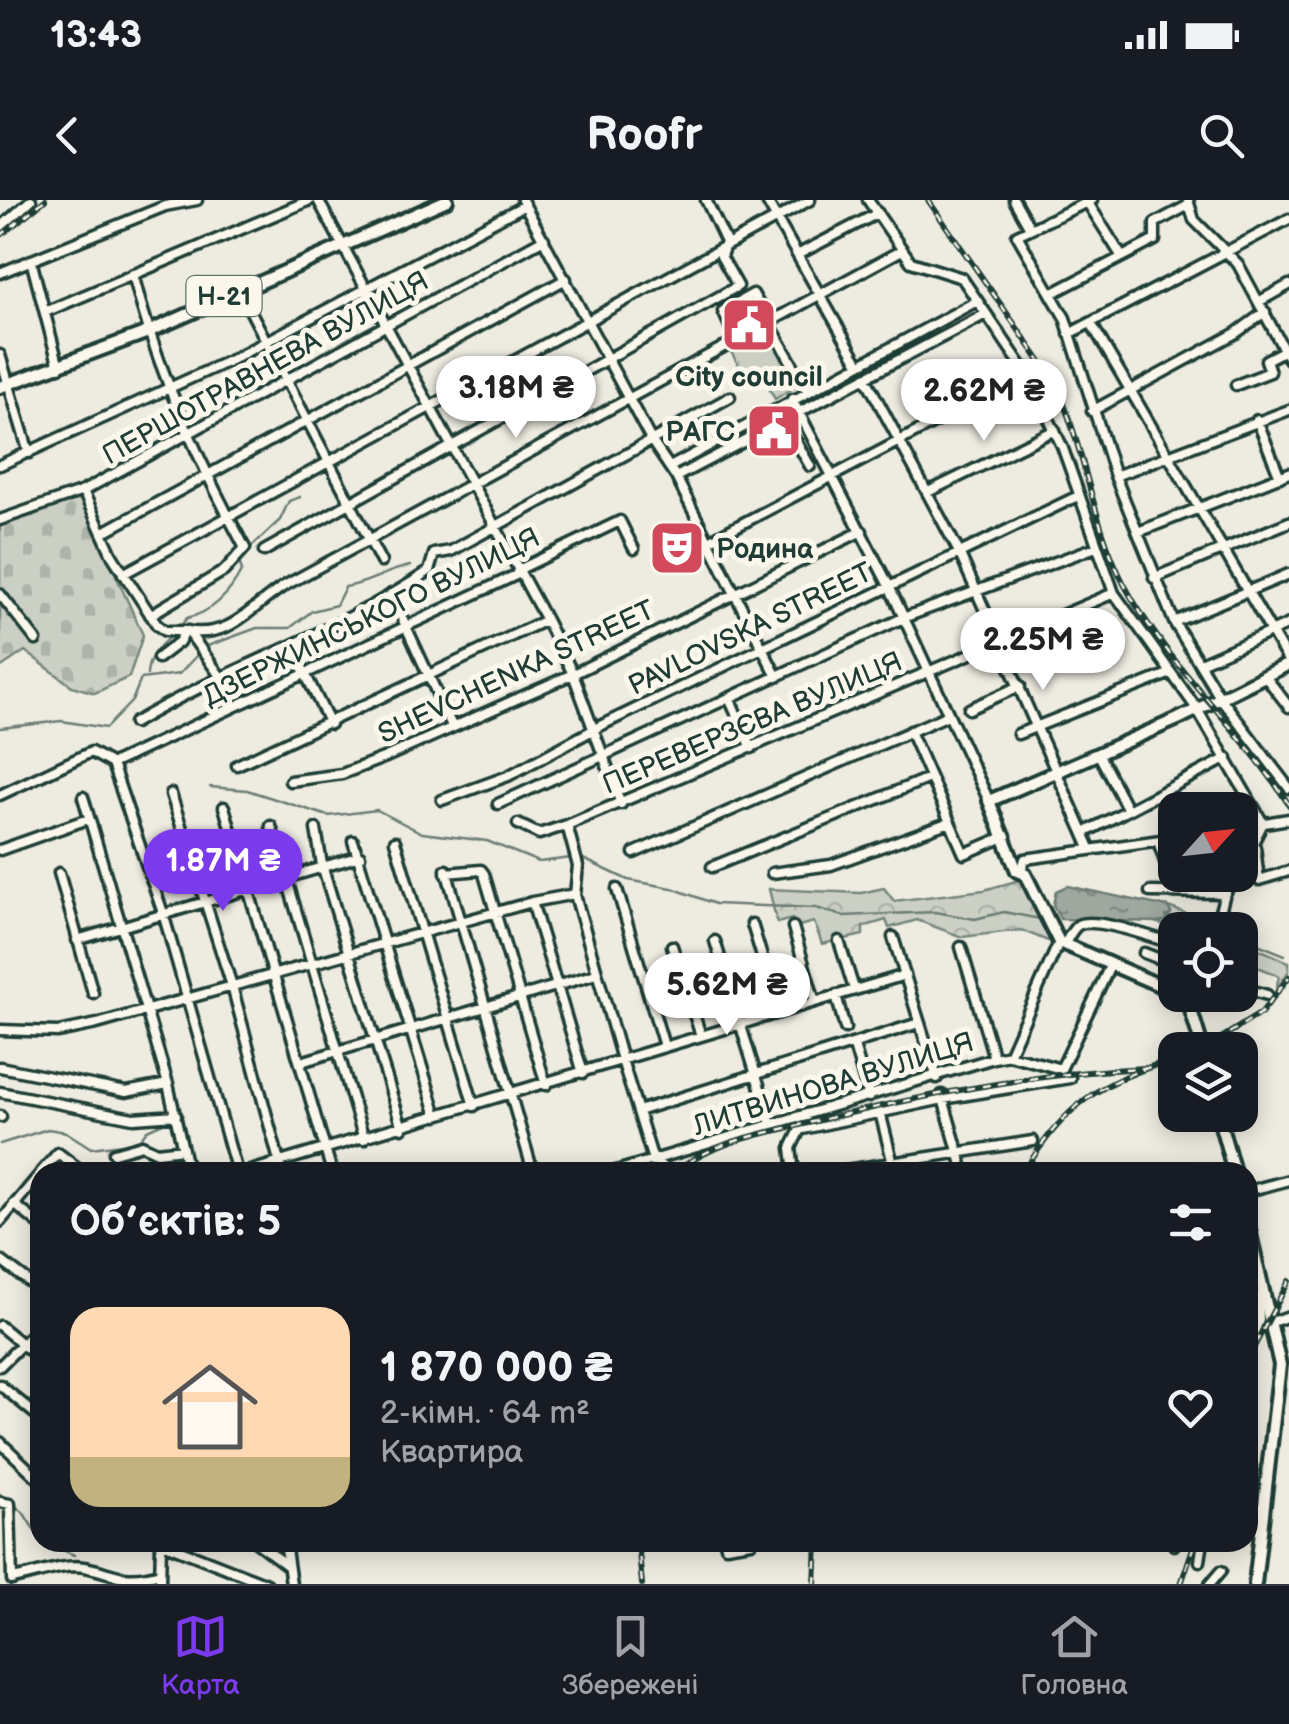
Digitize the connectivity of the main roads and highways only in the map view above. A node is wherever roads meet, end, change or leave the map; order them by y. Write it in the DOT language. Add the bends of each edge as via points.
graph roads {
  1 [pos="447,200"];
  2 [pos="4,386"];
  3 [pos="1289,663"];
  4 [pos="1158,985"];
  5 [pos="1223,1132"];
  6 [pos="1231,1162"];
  7 [pos="1258,1267"];
  8 [pos="1255,1584"];
  1 -- 2 [label="main road, Н-21" via="148,332"];
  3 -- 4 [label="main road" via="990,802 1062,943"];
  5 -- 6 [label="main road"];
  7 -- 8 [label="main road" via="1280,1374"];
}
